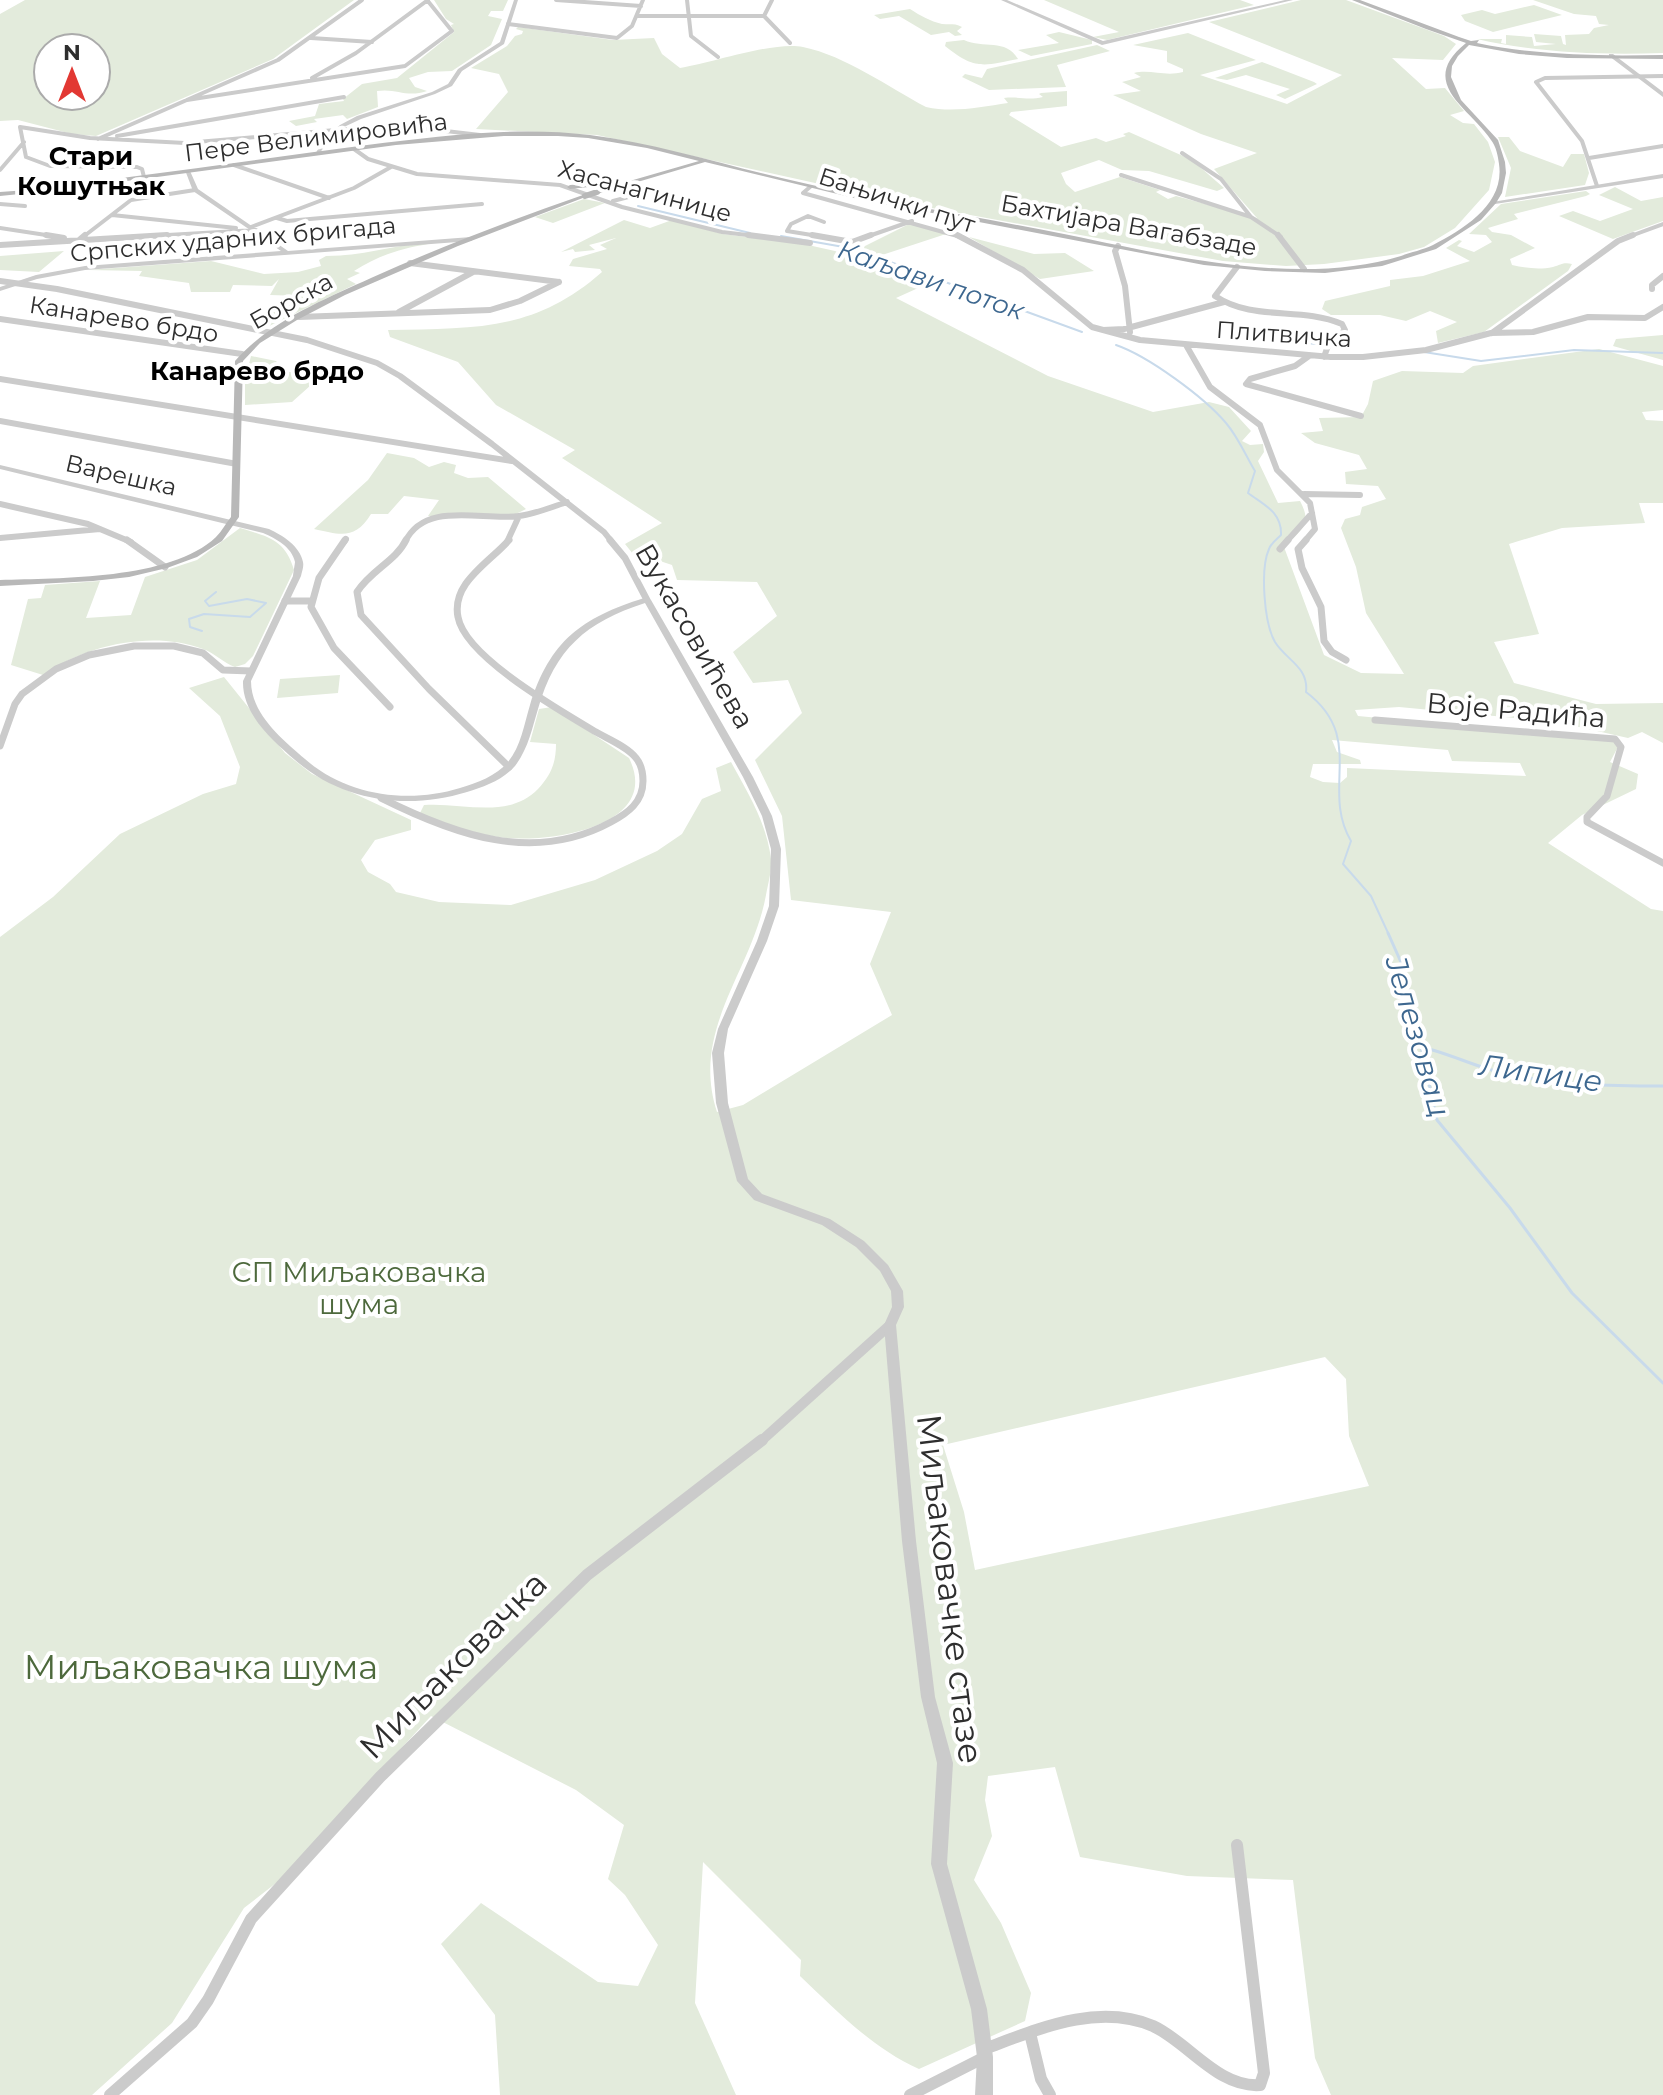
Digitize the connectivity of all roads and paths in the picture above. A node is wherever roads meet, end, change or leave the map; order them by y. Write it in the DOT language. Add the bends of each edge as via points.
graph roads {
  1 [pos="362,0"];
  2 [pos="427,0"];
  3 [pos="516,0"];
  4 [pos="556,0"];
  5 [pos="687,0"];
  6 [pos="772,0"];
  7 [pos="1003,0"];
  8 [pos="1291,0"];
  9 [pos="1355,0"];
  10 [pos="642,3"];
  11 [pos="637,16"];
  12 [pos="764,16"];
  13 [pos="688,17"];
  14 [pos="508,24"];
  15 [pos="1431,27"];
  16 [pos="1450,35"];
  17 [pos="310,38"];
  18 [pos="372,42"];
  19 [pos="1476,42"];
  20 [pos="790,43"];
  21 [pos="1496,48"];
  22 [pos="1461,51"];
  23 [pos="1613,56"];
  24 [pos="1663,56"];
  25 [pos="718,57"];
  26 [pos="1638,76"];
  27 [pos="1663,76"];
  28 [pos="311,82"];
  29 [pos="1663,95"];
  30 [pos="344,97"];
  31 [pos="187,100"];
  32 [pos="339,128"];
  33 [pos="480,135"];
  34 [pos="98,139"];
  35 [pos="24,142"];
  36 [pos="1663,146"];
  37 [pos="354,149"];
  38 [pos="368,150"];
  39 [pos="4,153"];
  40 [pos="317,153"];
  41 [pos="1182,153"];
  42 [pos="13,154"];
  43 [pos="1589,158"];
  44 [pos="377,161"];
  45 [pos="697,161"];
  46 [pos="234,165"];
  47 [pos="391,167"];
  48 [pos="0,170"];
  49 [pos="187,171"];
  50 [pos="1121,175"];
  51 [pos="1663,176"];
  52 [pos="144,177"];
  53 [pos="636,184"];
  54 [pos="1597,186"];
  55 [pos="570,187"];
  56 [pos="810,187"];
  57 [pos="609,188"];
  58 [pos="195,190"];
  59 [pos="585,191"];
  60 [pos="0,194"];
  61 [pos="329,198"];
  62 [pos="609,200"];
  63 [pos="627,200"];
  64 [pos="1495,202"];
  65 [pos="444,203"];
  66 [pos="0,204"];
  67 [pos="617,205"];
  68 [pos="25,206"];
  69 [pos="112,215"];
  70 [pos="1251,217"];
  71 [pos="277,218"];
  72 [pos="912,221"];
  73 [pos="824,222"];
  74 [pos="1663,224"];
  75 [pos="0,228"];
  76 [pos="254,228"];
  77 [pos="236,232"];
  78 [pos="471,239"];
  79 [pos="77,242"];
  80 [pos="810,243"];
  81 [pos="0,245"];
  82 [pos="1118,246"];
  83 [pos="286,252"];
  84 [pos="410,263"];
  85 [pos="1237,267"];
  86 [pos="1304,269"];
  87 [pos="473,272"];
  88 [pos="1663,276"];
  89 [pos="0,281"];
  90 [pos="17,283"];
  91 [pos="0,289"];
  92 [pos="1663,289"];
  93 [pos="1224,302"];
  94 [pos="1663,307"];
  95 [pos="396,314"];
  96 [pos="299,317"];
  97 [pos="0,319"];
  98 [pos="1131,327"];
  99 [pos="1097,330"];
  100 [pos="270,332"];
  101 [pos="1491,333"];
  102 [pos="1140,340"];
  103 [pos="1186,345"];
  104 [pos="242,354"];
  105 [pos="1309,356"];
  106 [pos="1324,357"];
  107 [pos="0,379"];
  108 [pos="238,416"];
  109 [pos="1361,416"];
  110 [pos="0,421"];
  111 [pos="492,444"];
  112 [pos="479,454"];
  113 [pos="512,461"];
  114 [pos="237,464"];
  115 [pos="0,467"];
  116 [pos="1304,494"];
  117 [pos="1360,495"];
  118 [pos="567,502"];
  119 [pos="0,504"];
  120 [pos="1312,513"];
  121 [pos="519,516"];
  122 [pos="233,522"];
  123 [pos="103,528"];
  124 [pos="0,538"];
  125 [pos="346,539"];
  126 [pos="1280,549"];
  127 [pos="165,567"];
  128 [pos="0,583"];
  129 [pos="647,600"];
  130 [pos="285,601"];
  131 [pos="311,601"];
  132 [pos="1346,660"];
  133 [pos="251,671"];
  134 [pos="538,694"];
  135 [pos="390,707"];
  136 [pos="1375,720"];
  137 [pos="0,746"];
  138 [pos="509,767"];
  139 [pos="381,798"];
  140 [pos="1663,863"];
  141 [pos="890,1325"];
  142 [pos="1237,1845"];
  143 [pos="1030,2033"];
  144 [pos="985,2053"];
  145 [pos="110,2095"];
  146 [pos="910,2095"];
  147 [pos="984,2095"];
  148 [pos="1050,2095"];
  1 -- 17 [label="street"];
  2 -- 18 [label="street"];
  2 -- 28 [label="street" via="452,31 411,63"];
  3 -- 14 [label="street"];
  4 -- 10 [label="street"];
  5 -- 13 [label="street"];
  6 -- 12 [label="street"];
  7 -- 8 [label="street" via="1102,43"];
  9 -- 15 [label="main road"];
  10 -- 11 [label="street"];
  11 -- 13 [label="street"];
  11 -- 14 [label="street" via="617,38"];
  12 -- 13 [label="street"];
  12 -- 20 [label="street"];
  13 -- 25 [label="street" via="691,36"];
  14 -- 32 [label="street" via="501,44 460,70 450,85"];
  15 -- 16 [label="main road"];
  15 -- 19 [label="main road"];
  16 -- 19 [label="main road"];
  16 -- 22 [label="main road"];
  17 -- 18 [label="street"];
  17 -- 31 [label="street" via="275,62"];
  18 -- 28 [label="street"];
  19 -- 21 [label="main road"];
  19 -- 22 [label="main road"];
  19 -- 23 [label="main road"];
  21 -- 22 [label="main road"];
  21 -- 23 [label="main road"];
  22 -- 64 [label="main road" via="1449,66 1449,82 1500,150 1504,179"];
  23 -- 24 [label="main road"];
  23 -- 26 [label="street"];
  26 -- 27 [label="street"];
  26 -- 29 [label="street"];
  26 -- 43 [label="street" via="1536,82 1579,136"];
  28 -- 31 [label="street"];
  30 -- 34 [label="street"];
  31 -- 34 [label="street"];
  32 -- 33 [label="street" via="408,125"];
  32 -- 34 [label="street" via="205,143"];
  32 -- 40 [label="street"];
  33 -- 38 [label="main road, Пере Велимировића"];
  33 -- 45 [label="main road, Пере Велимировића" via="562,134"];
  34 -- 35 [label="street" via="22,126"];
  35 -- 42 [label="street"];
  35 -- 52 [label="street" via="26,157 45,165 137,167"];
  36 -- 43 [label="street"];
  37 -- 38 [label="main road, Пере Велимировића"];
  37 -- 40 [label="main road, Пере Велимировића"];
  37 -- 44 [label="street, Хасанагинице"];
  38 -- 44 [label="street, Хасанагинице"];
  39 -- 42 [label="street"];
  40 -- 46 [label="main road, Пере Велимировића"];
  41 -- 70 [label="street" via="1216,176"];
  42 -- 48 [label="street"];
  43 -- 54 [label="street"];
  44 -- 47 [label="street, Хасанагинице"];
  45 -- 53 [label="main road, Борска"];
  45 -- 56 [label="main road, Бахтијара Вагабзаде"];
  46 -- 49 [label="main road, Пере Велимировића"];
  46 -- 61 [label="street"];
  47 -- 55 [label="street, Хасанагинице"];
  47 -- 61 [label="street"];
  49 -- 52 [label="main road, Пере Велимировића"];
  49 -- 58 [label="street"];
  50 -- 70 [label="street"];
  51 -- 54 [label="street"];
  52 -- 60 [label="main road, Пере Велимировића"];
  53 -- 57 [label="main road"];
  53 -- 57 [label="main road, Борска"];
  53 -- 59 [label="main road"];
  53 -- 63 [label="street" via="639,195"];
  54 -- 64 [label="street"];
  55 -- 59 [label="main road"];
  56 -- 72 [label="street, Бањички пут" via="803,193"];
  56 -- 82 [label="main road, Бахтијара Вагабзаде"];
  57 -- 59 [label="main road, Борска, bridge"];
  58 -- 69 [label="street" via="131,200"];
  58 -- 76 [label="street"];
  59 -- 62 [label="street, Хасанагинице"];
  59 -- 78 [label="main road, Борска"];
  61 -- 71 [label="street"];
  62 -- 63 [label="street"];
  62 -- 67 [label="street, Хасанагинице"];
  63 -- 67 [label="street"];
  64 -- 86 [label="main road, Бахтијара Вагабзаде" via="1464,232 1429,250 1374,264"];
  65 -- 71 [label="street" via="482,204"];
  66 -- 68 [label="street"];
  67 -- 80 [label="street, Хасанагинице" via="732,234"];
  69 -- 77 [label="street" via="234,227"];
  69 -- 79 [label="street"];
  70 -- 86 [label="street" via="1284,239"];
  71 -- 76 [label="street"];
  72 -- 73 [label="street" via="852,242 787,231 810,216"];
  72 -- 99 [label="street, Бањички пут" via="953,233 1014,265"];
  74 -- 101 [label="street" via="1618,241"];
  75 -- 79 [label="street"];
  76 -- 77 [label="street"];
  76 -- 83 [label="street"];
  77 -- 79 [label="street"];
  78 -- 83 [label="street, Српских ударних бригада"];
  78 -- 84 [label="main road, Борска"];
  79 -- 81 [label="street"];
  82 -- 85 [label="main road, Бахтијара Вагабзаде"];
  82 -- 98 [label="street"];
  83 -- 90 [label="street, Српских ударних бригада" via="77,269"];
  84 -- 87 [label="street"];
  84 -- 96 [label="main road, Борска"];
  85 -- 86 [label="main road, Бахтијара Вагабзаде"];
  85 -- 93 [label="street" via="1215,294"];
  87 -- 95 [label="street"];
  87 -- 95 [label="street" via="559,283 493,309"];
  88 -- 92 [label="street" via="1652,285 1654,292"];
  89 -- 90 [label="street, Вукасовићева"];
  90 -- 91 [label="street, Српских ударних бригада"];
  90 -- 100 [label="street, Вукасовићева"];
  93 -- 98 [label="street"];
  93 -- 106 [label="street" via="1337,321 1345,330 1329,343"];
  94 -- 101 [label="street, Плитвичка" via="1639,319 1588,317 1533,332"];
  95 -- 96 [label="street"];
  96 -- 100 [label="main road, Борска"];
  97 -- 104 [label="street, Канарево брдо"];
  98 -- 99 [label="street"];
  98 -- 102 [label="street"];
  99 -- 102 [label="street"];
  100 -- 104 [label="main road, Борска"];
  100 -- 111 [label="street, Вукасовићева" via="370,359"];
  101 -- 106 [label="street, Плитвичка" via="1426,350"];
  102 -- 103 [label="street"];
  103 -- 105 [label="street, Плитвичка"];
  103 -- 116 [label="street, Плитвичка" via="1210,387 1260,425 1277,470"];
  104 -- 108 [label="main road, Борска"];
  105 -- 106 [label="street, Плитвичка"];
  105 -- 109 [label="street" via="1246,384"];
  107 -- 108 [label="street"];
  108 -- 112 [label="street"];
  108 -- 114 [label="main road, Борска"];
  110 -- 114 [label="street"];
  111 -- 112 [label="street" via="490,451"];
  111 -- 113 [label="street, Вукасовићева"];
  112 -- 113 [label="street"];
  113 -- 118 [label="street, Вукасовићева"];
  114 -- 122 [label="main road, Борска"];
  115 -- 122 [label="street, Варешка"];
  116 -- 117 [label="street"];
  116 -- 120 [label="street, Плитвичка"];
  118 -- 121 [label="street"];
  118 -- 129 [label="street, Вукасовићева" via="613,542"];
  119 -- 123 [label="street"];
  120 -- 126 [label="street"];
  120 -- 132 [label="street" via="1315,529 1298,549 1300,565 1320,604 1325,644"];
  121 -- 134 [label="street" via="507,543 465,584 455,611 475,647"];
  121 -- 138 [label="street" via="447,516 420,522 401,550 363,580 356,597 361,615"];
  122 -- 127 [label="main road" via="198,552"];
  122 -- 130 [label="street, Варешка" via="276,535 298,558 298,572"];
  123 -- 124 [label="street"];
  123 -- 127 [label="street" via="142,546"];
  125 -- 131 [label="street" via="322,571"];
  127 -- 128 [label="main road"];
  129 -- 134 [label="street" via="608,614 572,638 552,661"];
  129 -- 141 [label="street, Вукасовићева" via="748,777 776,849 774,906 718,1053 722,1103 743,1181 758,1197 826,1222 860,1244 884,1268 897,1291 898,1307"];
  130 -- 131 [label="street"];
  130 -- 133 [label="street"];
  131 -- 135 [label="street" via="313,613 348,664"];
  133 -- 137 [label="street" via="223,670 203,653 174,646 134,646 89,655 56,669 22,694"];
  133 -- 139 [label="street" via="246,686 251,704 294,756 344,786"];
  134 -- 138 [label="street" via="523,745"];
  134 -- 139 [label="street" via="637,759 642,787 637,803 626,813 575,838 510,844 445,828"];
  136 -- 140 [label="street, Воје Радића" via="1615,739 1621,747 1607,796 1587,822"];
  138 -- 139 [label="street" via="450,795"];
  141 -- 144 [label="street, Миљаковачке стазе" via="928,1697 945,1763 939,1864 975,1989"];
  141 -- 145 [label="street, Миљаковачка" via="741,1459 587,1575 457,1699 251,1919 188,2027"];
  142 -- 143 [label="street" via="1264,2073 1260,2085 1252,2087 1226,2075 1164,2032 1141,2023 1070,2018"];
  143 -- 144 [label="street"];
  143 -- 148 [label="street"];
  144 -- 146 [label="street"];
  144 -- 147 [label="street, Миљаковачке стазе"];
}
